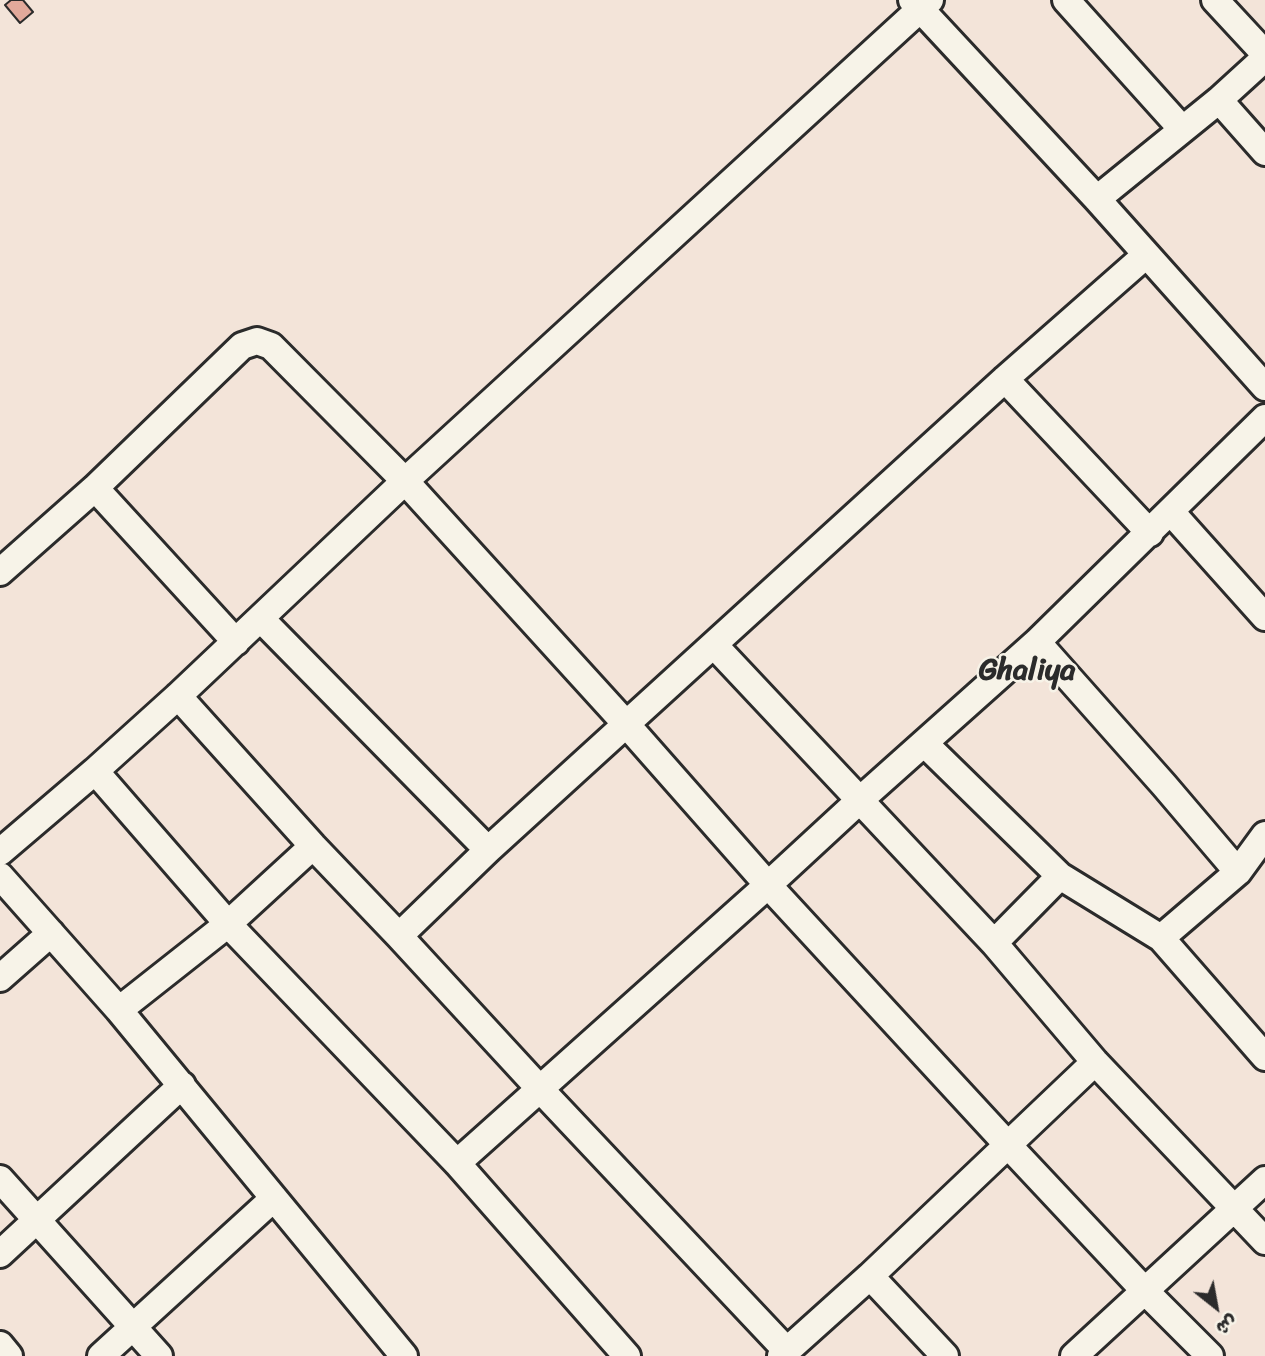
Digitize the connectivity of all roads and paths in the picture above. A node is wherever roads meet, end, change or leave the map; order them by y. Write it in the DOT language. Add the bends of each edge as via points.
graph roads {
  1 [pos="1066,0"];
  2 [pos="1215,0"];
  3 [pos="921,3"];
  4 [pos="1265,56"];
  5 [pos="1219,100"];
  6 [pos="1182,129"];
  7 [pos="1265,152"];
  8 [pos="1097,199"];
  9 [pos="1146,256"];
  10 [pos="1005,379"];
  11 [pos="1265,387"];
  12 [pos="1265,418"];
  13 [pos="405,481"];
  14 [pos="95,488"];
  15 [pos="1171,512"];
  16 [pos="1150,533"];
  17 [pos="0,572"];
  18 [pos="1265,617"];
  19 [pos="261,619"];
  20 [pos="236,642"];
  21 [pos="1037,642"];
  22 [pos="714,645"];
  23 [pos="178,696"];
  24 [pos="627,725"];
  25 [pos="924,743"];
  26 [pos="95,771"];
  27 [pos="860,800"];
  28 [pos="1265,835"];
  29 [pos="313,846"];
  30 [pos="488,850"];
  31 [pos="0,852"];
  32 [pos="1238,872"];
  33 [pos="0,876"];
  34 [pos="1060,876"];
  35 [pos="768,885"];
  36 [pos="228,924"];
  37 [pos="51,933"];
  38 [pos="399,936"];
  39 [pos="1161,938"];
  40 [pos="994,943"];
  41 [pos="0,978"];
  42 [pos="119,1010"];
  43 [pos="1265,1057"];
  44 [pos="1095,1062"];
  45 [pos="182,1085"];
  46 [pos="540,1089"];
  47 [pos="1007,1144"];
  48 [pos="457,1163"];
  49 [pos="0,1179"];
  50 [pos="1265,1180"];
  51 [pos="274,1198"];
  52 [pos="1233,1208"];
  53 [pos="36,1219"];
  54 [pos="1265,1241"];
  55 [pos="0,1254"];
  56 [pos="870,1276"];
  57 [pos="1144,1290"];
  58 [pos="132,1327"];
  59 [pos="0,1345"];
  60 [pos="784,1353"];
  61 [pos="9,1356"];
  62 [pos="101,1356"];
  63 [pos="159,1356"];
  64 [pos="404,1356"];
  65 [pos="626,1356"];
  66 [pos="945,1356"];
  67 [pos="1074,1356"];
  68 [pos="1210,1356"];
  1 -- 6 [label="street"];
  2 -- 4 [label="street"];
  3 -- 8 [label="street"];
  3 -- 13 [label="street"];
  4 -- 5 [label="street"];
  5 -- 6 [label="street"];
  5 -- 7 [label="street"];
  6 -- 8 [label="street"];
  8 -- 9 [label="street"];
  9 -- 10 [label="street"];
  9 -- 11 [label="street"];
  10 -- 16 [label="street"];
  10 -- 22 [label="street"];
  12 -- 15 [label="street"];
  13 -- 14 [label="street" via="271,346 257,341 242,346"];
  13 -- 19 [label="street"];
  13 -- 24 [label="street"];
  14 -- 17 [label="street"];
  14 -- 20 [label="street"];
  15 -- 16 [label="street"];
  15 -- 18 [label="street"];
  16 -- 21 [label="street"];
  19 -- 20 [label="street"];
  19 -- 30 [label="street"];
  20 -- 23 [label="street"];
  21 -- 25 [label="street"];
  21 -- 32 [label="street"];
  22 -- 24 [label="street"];
  22 -- 27 [label="street"];
  23 -- 26 [label="street"];
  23 -- 29 [label="street"];
  24 -- 30 [label="street"];
  24 -- 35 [label="street"];
  25 -- 27 [label="street"];
  25 -- 34 [label="street"];
  26 -- 31 [label="street"];
  26 -- 36 [label="street"];
  27 -- 35 [label="street"];
  27 -- 40 [label="street"];
  28 -- 32 [label="street"];
  29 -- 36 [label="street"];
  29 -- 38 [label="street"];
  30 -- 38 [label="street"];
  32 -- 39 [label="street"];
  33 -- 37 [label="street"];
  34 -- 39 [label="street"];
  34 -- 40 [label="street"];
  35 -- 46 [label="street"];
  35 -- 47 [label="street"];
  36 -- 42 [label="street"];
  36 -- 48 [label="street"];
  37 -- 41 [label="street"];
  37 -- 42 [label="street"];
  38 -- 46 [label="street"];
  39 -- 43 [label="street"];
  40 -- 44 [label="street"];
  42 -- 45 [label="street"];
  44 -- 47 [label="street"];
  44 -- 52 [label="street"];
  45 -- 51 [label="street"];
  45 -- 53 [label="street"];
  46 -- 48 [label="street"];
  46 -- 60 [label="street"];
  47 -- 56 [label="street"];
  47 -- 57 [label="street"];
  48 -- 65 [label="street"];
  49 -- 53 [label="street"];
  50 -- 52 [label="street"];
  51 -- 58 [label="street"];
  51 -- 64 [label="street"];
  52 -- 54 [label="street"];
  52 -- 57 [label="street"];
  53 -- 55 [label="street"];
  53 -- 58 [label="street"];
  56 -- 60 [label="street"];
  56 -- 66 [label="street"];
  57 -- 67 [label="street"];
  57 -- 68 [label="street"];
  58 -- 62 [label="street"];
  58 -- 63 [label="street"];
  59 -- 61 [label="street"];
}
